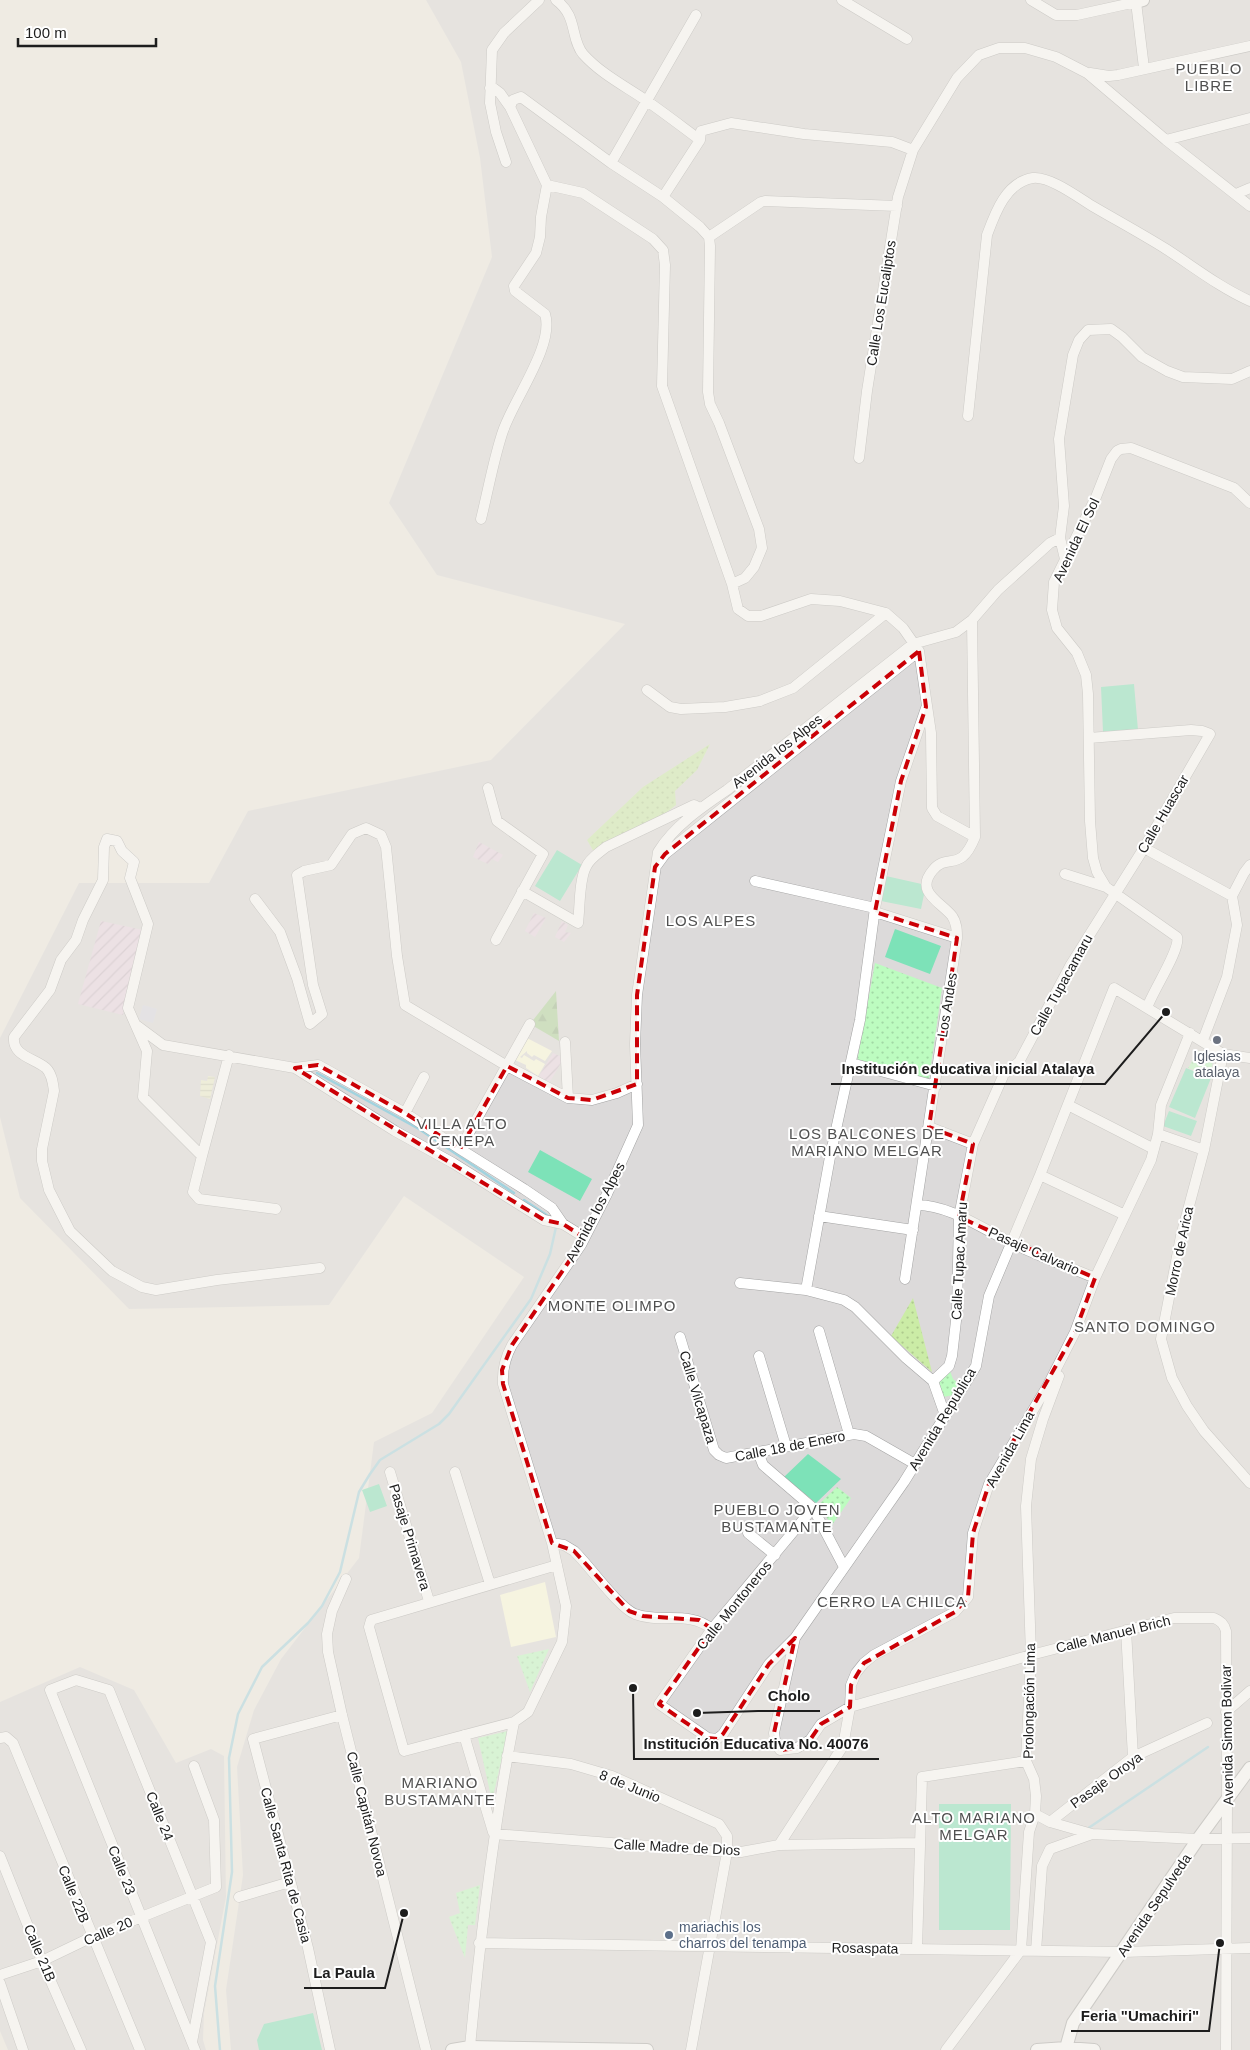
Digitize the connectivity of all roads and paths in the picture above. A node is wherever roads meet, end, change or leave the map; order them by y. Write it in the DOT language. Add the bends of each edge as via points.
graph roads {
  1 [pos="539,0"];
  2 [pos="556,0"];
  3 [pos="842,0"];
  4 [pos="1031,0"];
  5 [pos="1138,1"];
  6 [pos="696,15"];
  7 [pos="907,40"];
  8 [pos="1250,46"];
  9 [pos="1144,68"];
  10 [pos="1087,73"];
  11 [pos="490,88"];
  12 [pos="646,100"];
  13 [pos="510,107"];
  14 [pos="1250,118"];
  15 [pos="700,140"];
  16 [pos="1166,140"];
  17 [pos="913,150"];
  18 [pos="506,162"];
  19 [pos="611,163"];
  20 [pos="547,185"];
  21 [pos="1250,188"];
  22 [pos="1236,194"];
  23 [pos="663,197"];
  24 [pos="897,206"];
  25 [pos="1250,206"];
  26 [pos="709,237"];
  27 [pos="1250,301"];
  28 [pos="1250,371"];
  29 [pos="968,416"];
  30 [pos="859,458"];
  31 [pos="1250,503"];
  32 [pos="481,520"];
  33 [pos="1060,538"];
  34 [pos="1065,559"];
  35 [pos="732,584"];
  36 [pos="886,614"];
  37 [pos="972,620"];
  38 [pos="916,647"];
  39 [pos="647,690"];
  40 [pos="926,707"];
  41 [pos="1089,738"];
  42 [pos="488,788"];
  43 [pos="700,808"];
  44 [pos="975,837"];
  45 [pos="1144,848"];
  46 [pos="1250,865"];
  47 [pos="655,867"];
  48 [pos="1065,874"];
  49 [pos="755,881"];
  50 [pos="1111,890"];
  51 [pos="522,891"];
  52 [pos="1232,896"];
  53 [pos="255,899"];
  54 [pos="875,910"];
  55 [pos="957,938"];
  56 [pos="496,940"];
  57 [pos="1147,1008"];
  58 [pos="530,1024"];
  59 [pos="135,1025"];
  60 [pos="1190,1033"];
  61 [pos="1203,1040"];
  62 [pos="565,1042"];
  63 [pos="1223,1054"];
  64 [pos="229,1055"];
  65 [pos="1250,1058"];
  66 [pos="851,1063"];
  67 [pos="506,1066"];
  68 [pos="295,1068"];
  69 [pos="1004,1074"];
  70 [pos="424,1077"];
  71 [pos="637,1084"];
  72 [pos="936,1086"];
  73 [pos="568,1098"];
  74 [pos="1068,1104"];
  75 [pos="405,1113"];
  76 [pos="929,1127"];
  77 [pos="1158,1134"];
  78 [pos="972,1144"];
  79 [pos="1154,1149"];
  80 [pos="460,1150"];
  81 [pos="1204,1150"];
  82 [pos="202,1156"];
  83 [pos="1040,1175"];
  84 [pos="917,1205"];
  85 [pos="276,1210"];
  86 [pos="1125,1215"];
  87 [pos="819,1216"];
  88 [pos="960,1217"];
  89 [pos="556,1223"];
  90 [pos="913,1230"];
  91 [pos="584,1237"];
  92 [pos="1011,1243"];
  93 [pos="320,1268"];
  94 [pos="1095,1278"];
  95 [pos="905,1279"];
  96 [pos="740,1283"];
  97 [pos="806,1290"];
  98 [pos="819,1331"];
  99 [pos="1075,1332"];
  100 [pos="680,1337"];
  101 [pos="759,1356"];
  102 [pos="933,1381"];
  103 [pos="945,1415"];
  104 [pos="849,1434"];
  105 [pos="786,1446"];
  106 [pos="758,1452"];
  107 [pos="719,1455"];
  108 [pos="915,1464"];
  109 [pos="390,1472"];
  110 [pos="455,1472"];
  111 [pos="1250,1483"];
  112 [pos="813,1508"];
  113 [pos="748,1532"];
  114 [pos="552,1543"];
  115 [pos="775,1555"];
  116 [pos="557,1565"];
  117 [pos="844,1567"];
  118 [pos="346,1579"];
  119 [pos="490,1584"];
  120 [pos="430,1601"];
  121 [pos="712,1629"];
  122 [pos="1126,1630"];
  123 [pos="1226,1631"];
  124 [pos="795,1638"];
  125 [pos="1031,1655"];
  126 [pos="109,1690"];
  127 [pos="1250,1691"];
  128 [pos="850,1707"];
  129 [pos="1226,1712"];
  130 [pos="342,1715"];
  131 [pos="514,1722"];
  132 [pos="1207,1723"];
  133 [pos="464,1735"];
  134 [pos="4,1738"];
  135 [pos="508,1756"];
  136 [pos="1133,1756"];
  137 [pos="1026,1761"];
  138 [pos="194,1766"];
  139 [pos="1250,1768"];
  140 [pos="1228,1798"];
  141 [pos="1035,1814"];
  142 [pos="1050,1822"];
  143 [pos="494,1834"];
  144 [pos="1092,1834"];
  145 [pos="1227,1838"];
  146 [pos="1250,1838"];
  147 [pos="1198,1839"];
  148 [pos="920,1843"];
  149 [pos="778,1845"];
  150 [pos="727,1852"];
  151 [pos="0,1856"];
  152 [pos="290,1882"];
  153 [pos="193,1897"];
  154 [pos="239,1897"];
  155 [pos="141,1917"];
  156 [pos="92,1937"];
  157 [pos="479,1943"];
  158 [pos="710,1947"];
  159 [pos="1226,1948"];
  160 [pos="1250,1948"];
  161 [pos="917,1949"];
  162 [pos="1022,1950"];
  163 [pos="1036,1950"];
  164 [pos="1123,1952"];
  165 [pos="42,1961"];
  166 [pos="0,1975"];
  167 [pos="0,1983"];
  168 [pos="193,2046"];
  169 [pos="470,2047"];
  170 [pos="1066,2048"];
  171 [pos="23,2050"];
  172 [pos="82,2050"];
  173 [pos="140,2050"];
  174 [pos="330,2050"];
  175 [pos="426,2050"];
  176 [pos="452,2050"];
  177 [pos="647,2050"];
  178 [pos="690,2050"];
  179 [pos="946,2050"];
  180 [pos="1037,2050"];
  181 [pos="1094,2050"];
  182 [pos="1226,2050"];
  1 -- 11 [label="street" via="497,41 492,50"];
  2 -- 12 [label="street" via="572,18 583,53 603,72"];
  3 -- 7 [label="street"];
  4 -- 5 [label="street" via="1056,15 1077,16"];
  5 -- 9 [label="street"];
  6 -- 12 [label="street"];
  8 -- 9 [label="street"];
  9 -- 10 [label="street" via="1109,76"];
  10 -- 16 [label="street"];
  10 -- 17 [label="street, Calle Los Eucaliptos" via="1056,57 1025,48 999,48 979,55 956,78"];
  11 -- 13 [label="street" via="500,93"];
  11 -- 18 [label="street" via="496,132"];
  12 -- 15 [label="street"];
  12 -- 19 [label="street"];
  13 -- 19 [label="street" via="515,98 523,98"];
  13 -- 20 [label="street"];
  14 -- 16 [label="street"];
  15 -- 17 [label="street" via="702,130 731,123 892,142"];
  15 -- 23 [label="street"];
  16 -- 22 [label="street"];
  17 -- 24 [label="street, Calle Los Eucaliptos"];
  19 -- 23 [label="street"];
  20 -- 32 [label="street" via="536,254 514,286 515,291 545,314 545,341 502,434"];
  20 -- 35 [label="street" via="583,194 653,239 663,250 662,386"];
  21 -- 22 [label="street"];
  22 -- 25 [label="street"];
  23 -- 26 [label="street"];
  24 -- 26 [label="street" via="765,201"];
  24 -- 30 [label="street, Calle Los Eucaliptos"];
  26 -- 35 [label="street" via="710,404 760,529 762,548 745,578"];
  27 -- 29 [label="street" via="1231,293 1167,250 1057,185 1034,178 1021,182 1009,191 996,209 987,234"];
  28 -- 33 [label="street" via="1232,379 1183,377 1142,357 1111,330 1088,330 1079,340 1073,355 1059,439 1064,506"];
  31 -- 34 [label="street, Avenida El Sol" via="1234,488 1131,448 1121,448 1111,459"];
  33 -- 34 [label="street"];
  33 -- 37 [label="street" via="1050,543 998,590"];
  34 -- 41 [label="street, Avenida El Sol" via="1054,582 1052,610 1057,628 1076,653 1086,675"];
  35 -- 36 [label="street" via="736,604 748,616 760,616 811,599 840,601"];
  36 -- 38 [label="street" via="903,628"];
  36 -- 39 [label="street" via="793,688 760,702 681,709 670,707"];
  37 -- 38 [label="street" via="956,632"];
  37 -- 44 [label="street"];
  38 -- 40 [label="street"];
  38 -- 43 [label="street, Avenida los Alpes"];
  38 -- 47 [label="street, Avenida los Alpes" via="665,854"];
  40 -- 44 [label="street" via="931,733 932,808 937,816"];
  40 -- 54 [label="street" via="901,781"];
  41 -- 45 [label="street, Calle Huascar" via="1191,730 1210,734"];
  41 -- 50 [label="street, Avenida El Sol" via="1093,858 1097,872"];
  42 -- 51 [label="street" via="497,821 543,854"];
  43 -- 47 [label="street, Avenida los Alpes" via="664,841"];
  43 -- 51 [label="street" via="694,805 606,847 596,856 586,866 578,923"];
  44 -- 55 [label="street" via="967,854 955,862 941,863 928,878 928,893 952,917"];
  45 -- 50 [label="street, Calle Huascar"];
  45 -- 52 [label="street"];
  46 -- 52 [label="street"];
  47 -- 71 [label="street, Avenida los Alpes" via="637,995"];
  48 -- 50 [label="street"];
  49 -- 54 [label="street"];
  50 -- 57 [label="street" via="1175,934 1178,940"];
  50 -- 69 [label="street, Calle Tupacamaru" via="1019,1062"];
  51 -- 56 [label="street"];
  52 -- 61 [label="street" via="1237,925 1227,977"];
  53 -- 67 [label="street" via="280,932 310,1024 322,1014 313,985 297,875 331,865 352,834 366,828 381,834 386,847 405,1005"];
  54 -- 55 [label="street"];
  54 -- 66 [label="street"];
  55 -- 72 [label="street, Los Andes"];
  57 -- 60 [label="street"];
  57 -- 74 [label="street, Avenida Republica" via="1114,988"];
  58 -- 67 [label="street"];
  59 -- 64 [label="street" via="162,1045"];
  59 -- 82 [label="street" via="147,1051 143,1097"];
  59 -- 93 [label="street" via="128,1008 148,924 130,878 134,862 117,841 107,839 103,880 76,940 61,960 50,990 14,1037 13,1044 18,1051 46,1068 53,1081 54,1091 42,1149 49,1190 70,1231 112,1271 142,1287 156,1290"];
  60 -- 61 [label="street"];
  60 -- 77 [label="street, Avenida Lima" via="1161,1105"];
  61 -- 63 [label="street"];
  62 -- 73 [label="street"];
  63 -- 65 [label="street"];
  63 -- 81 [label="street, Morro de Arica"];
  64 -- 68 [label="street"];
  64 -- 82 [label="street"];
  66 -- 72 [label="street"];
  66 -- 87 [label="street"];
  67 -- 73 [label="street"];
  67 -- 80 [label="street"];
  68 -- 75 [label="street" via="318,1065"];
  68 -- 89 [label="street" via="395,1131"];
  69 -- 78 [label="street, Calle Tupac Amaru"];
  70 -- 75 [label="street"];
  71 -- 73 [label="street" via="617,1094 592,1100"];
  71 -- 91 [label="street, Avenida los Alpes" via="638,1126"];
  72 -- 76 [label="street, Los Andes"];
  74 -- 79 [label="street"];
  74 -- 83 [label="street, Avenida Republica"];
  75 -- 80 [label="street"];
  76 -- 78 [label="street"];
  76 -- 84 [label="street, Los Andes"];
  77 -- 79 [label="street, Avenida Lima"];
  77 -- 81 [label="street"];
  78 -- 88 [label="street, Calle Tupac Amaru"];
  79 -- 86 [label="street, Avenida Lima"];
  80 -- 89 [label="street" via="552,1208"];
  81 -- 111 [label="street, Morro de Arica" via="1181,1236 1162,1339 1172,1378 1187,1406 1204,1431"];
  82 -- 85 [label="street" via="193,1192 199,1199"];
  83 -- 86 [label="street"];
  83 -- 92 [label="street, Avenida Republica"];
  84 -- 88 [label="street, Pasaje Calvario" via="928,1205"];
  84 -- 90 [label="street, Los Andes"];
  86 -- 94 [label="street, Avenida Lima"];
  87 -- 90 [label="street"];
  87 -- 97 [label="street"];
  88 -- 92 [label="street, Pasaje Calvario"];
  88 -- 102 [label="street, Calle Tupac Amaru" via="952,1356 949,1366"];
  89 -- 91 [label="street"];
  90 -- 95 [label="street, Los Andes"];
  91 -- 114 [label="street, Avenida los Alpes" via="512,1345 502,1370 502,1384"];
  92 -- 94 [label="street, Pasaje Calvario"];
  92 -- 103 [label="street, Avenida Republica" via="989,1296 976,1366"];
  94 -- 99 [label="street, Avenida Lima"];
  96 -- 97 [label="street"];
  97 -- 102 [label="street" via="844,1300 855,1307"];
  98 -- 104 [label="street"];
  99 -- 125 [label="street, Prolongación Lima" via="1031,1459 1026,1506"];
  99 -- 128 [label="street, Avenida Lima" via="1048,1385 989,1484 973,1534 968,1597 955,1612 864,1663 852,1685"];
  100 -- 107 [label="street, Calle Vilcapaza" via="714,1450"];
  101 -- 105 [label="street"];
  102 -- 103 [label="street"];
  103 -- 108 [label="street, Avenida Republica"];
  104 -- 105 [label="street, Calle 18 de Enero"];
  104 -- 108 [label="street, Calle 18 de Enero" via="866,1436"];
  105 -- 106 [label="street, Calle 18 de Enero"];
  106 -- 107 [label="street, Calle 18 de Enero" via="726,1458"];
  106 -- 112 [label="street" via="763,1465"];
  108 -- 117 [label="street, Avenida Republica"];
  109 -- 120 [label="street, Pasaje Primavera"];
  110 -- 119 [label="street"];
  112 -- 115 [label="street, Calle Montoneros"];
  112 -- 117 [label="street"];
  113 -- 115 [label="street"];
  114 -- 116 [label="street, Avenida los Alpes"];
  114 -- 121 [label="street" via="574,1551 629,1611 643,1616 698,1620"];
  115 -- 121 [label="street, Calle Montoneros"];
  116 -- 119 [label="street"];
  116 -- 131 [label="street, Avenida los Alpes" via="566,1606 562,1642 528,1712"];
  117 -- 124 [label="street, Avenida Republica"];
  118 -- 130 [label="street, Calle Capitán Novoa" via="332,1611 327,1634"];
  119 -- 120 [label="street"];
  120 -- 133 [label="street" via="376,1617 369,1627 404,1751"];
  121 -- 124 [label="street, Calle Montoneros" via="659,1704 708,1738 717,1739 769,1664"];
  122 -- 123 [label="street, Calle Manuel Brich" via="1174,1618 1214,1618 1222,1622"];
  122 -- 125 [label="street, Calle Manuel Brich"];
  122 -- 136 [label="street"];
  123 -- 129 [label="street, Avenida Simon Bolivar"];
  124 -- 128 [label="street, Avenida Republica" via="774,1733 780,1750 797,1748 810,1740 821,1724"];
  125 -- 128 [label="street, Calle Manuel Brich"];
  125 -- 137 [label="street, Prolongación Lima"];
  126 -- 153 [label="street, Calle 24"];
  126 -- 155 [label="street, Calle 23" via="76,1680 50,1690"];
  127 -- 129 [label="street"];
  128 -- 149 [label="street, Avenida Lima" via="843,1746"];
  129 -- 140 [label="street, Avenida Simon Bolivar"];
  130 -- 152 [label="street, Calle Santa Rita de Casia" via="253,1739"];
  130 -- 175 [label="street, Calle Capitán Novoa"];
  131 -- 133 [label="street"];
  131 -- 135 [label="street"];
  132 -- 136 [label="street, Pasaje Oroya"];
  133 -- 143 [label="street"];
  134 -- 156 [label="street, Calle 22B" via="12,1743"];
  135 -- 143 [label="street"];
  135 -- 150 [label="street, 8 de Junio" via="571,1764 612,1776 719,1824 727,1836"];
  136 -- 142 [label="street, Pasaje Oroya"];
  137 -- 141 [label="street, Prolongación Lima" via="1034,1778"];
  137 -- 148 [label="street" via="922,1777"];
  138 -- 153 [label="street, Calle 20" via="214,1820 216,1887"];
  139 -- 140 [label="street, Avenida Sepulveda"];
  140 -- 145 [label="street, Avenida Simon Bolivar"];
  140 -- 147 [label="street, Avenida Sepulveda"];
  141 -- 142 [label="street"];
  141 -- 162 [label="street, Prolongación Lima" via="1028,1832"];
  142 -- 144 [label="street"];
  143 -- 150 [label="street, Calle Madre de Dios"];
  143 -- 157 [label="street"];
  144 -- 147 [label="street"];
  144 -- 163 [label="street" via="1050,1849 1042,1866"];
  145 -- 146 [label="street"];
  145 -- 147 [label="street"];
  145 -- 159 [label="street, Avenida Simon Bolivar"];
  147 -- 164 [label="street, Avenida Sepulveda"];
  148 -- 149 [label="street, Calle Madre de Dios"];
  148 -- 161 [label="street"];
  149 -- 150 [label="street, Calle Madre de Dios"];
  150 -- 158 [label="street"];
  151 -- 165 [label="street, Calle 21B"];
  152 -- 154 [label="street"];
  152 -- 174 [label="street, Calle Santa Rita de Casia"];
  153 -- 155 [label="street, Calle 20"];
  153 -- 168 [label="street, Calle 24" via="211,1942"];
  155 -- 156 [label="street, Calle 20"];
  155 -- 168 [label="street, Calle 23"];
  156 -- 165 [label="street, Calle 20"];
  156 -- 173 [label="street, Calle 22B"];
  157 -- 158 [label="street, Rosaspata"];
  157 -- 169 [label="street"];
  158 -- 161 [label="street, Rosaspata"];
  158 -- 178 [label="street"];
  159 -- 160 [label="street, Rosaspata"];
  159 -- 164 [label="street, Rosaspata"];
  159 -- 182 [label="street, Avenida Simon Bolivar"];
  161 -- 162 [label="street, Rosaspata"];
  162 -- 163 [label="street, Rosaspata"];
  162 -- 179 [label="street"];
  163 -- 164 [label="street, Rosaspata"];
  164 -- 170 [label="street, Avenida Sepulveda" via="1073,2023"];
  165 -- 166 [label="street, Calle 20"];
  165 -- 172 [label="street, Calle 21B"];
  167 -- 171 [label="street"];
  169 -- 176 [label="street"];
  169 -- 177 [label="street"];
  170 -- 180 [label="street"];
  170 -- 181 [label="street"];
}
